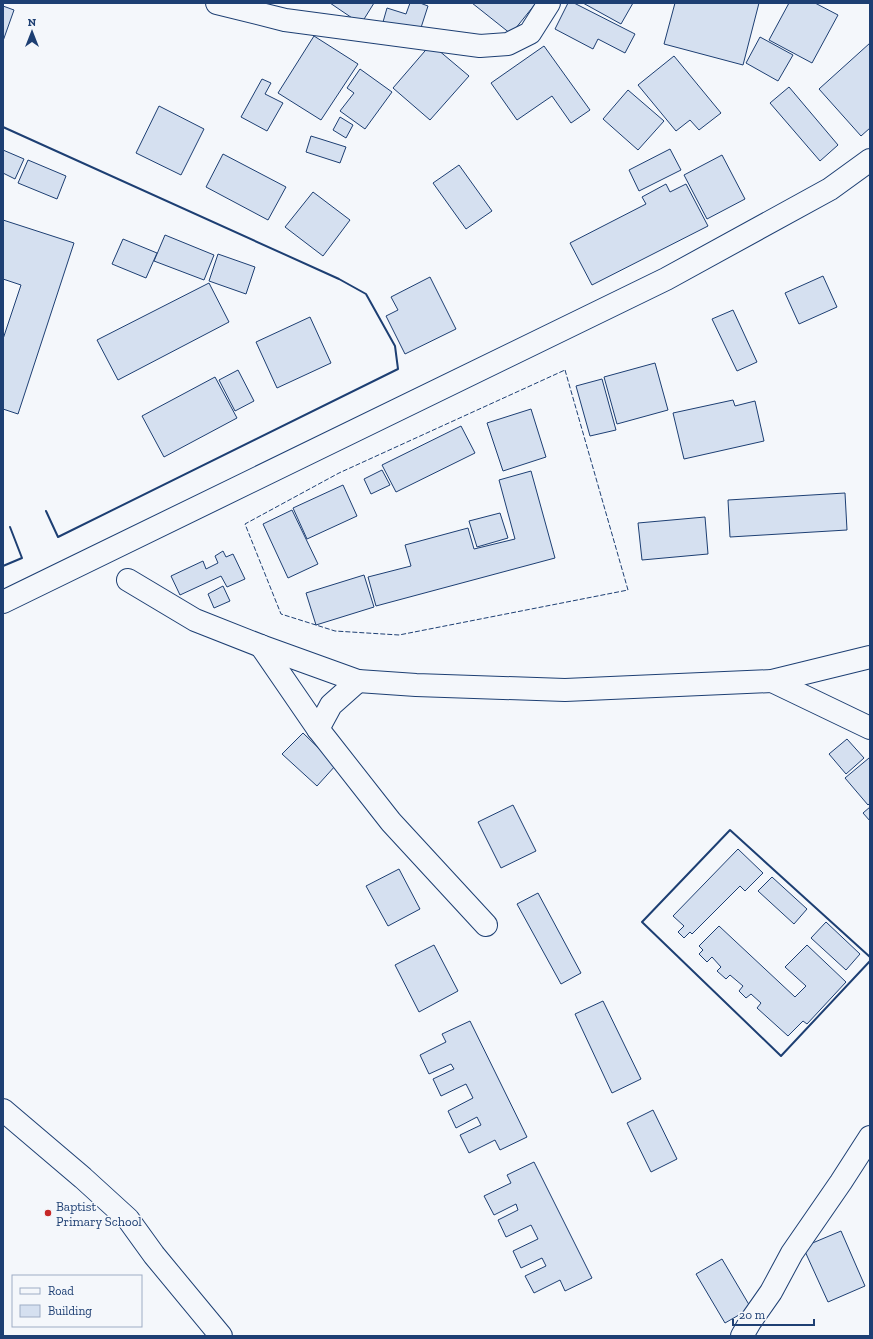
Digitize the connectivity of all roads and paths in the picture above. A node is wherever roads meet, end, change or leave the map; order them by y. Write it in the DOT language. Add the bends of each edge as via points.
graph roads {
  1 [pos="217,3"];
  2 [pos="549,3"];
  3 [pos="870,160"];
  4 [pos="128,580"];
  5 [pos="3,602"];
  6 [pos="260,646"];
  7 [pos="870,657"];
  8 [pos="772,680"];
  9 [pos="358,681"];
  10 [pos="870,728"];
  11 [pos="318,729"];
  12 [pos="486,925"];
  13 [pos="3,1110"];
  14 [pos="870,1137"];
  15 [pos="221,1336"];
  16 [pos="742,1336"];
  1 -- 2 [label="street" via="285,20 480,46 508,44 530,34"];
  3 -- 5 [label="street" via="830,189 666,279"];
  4 -- 6 [label="street" via="195,620"];
  6 -- 9 [label="street"];
  6 -- 11 [label="street"];
  7 -- 8 [label="street"];
  8 -- 9 [label="street" via="565,690 416,686"];
  8 -- 10 [label="street"];
  9 -- 11 [label="street" via="331,705"];
  11 -- 12 [label="street" via="390,822"];
  13 -- 15 [label="street" via="128,1218 154,1255"];
  14 -- 16 [label="street" via="792,1253 771,1292"];
}
